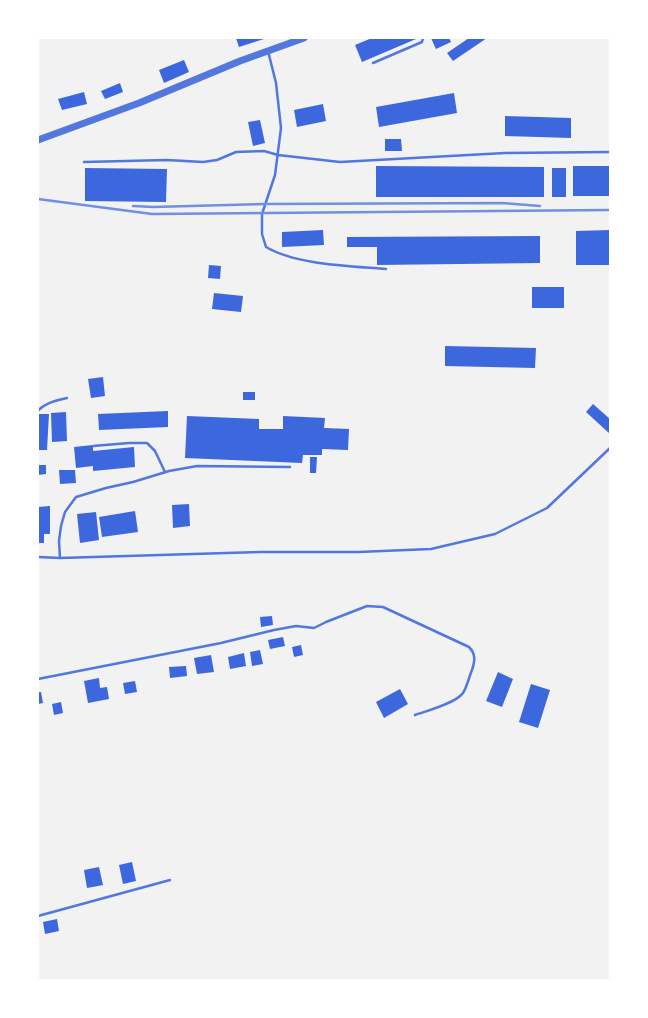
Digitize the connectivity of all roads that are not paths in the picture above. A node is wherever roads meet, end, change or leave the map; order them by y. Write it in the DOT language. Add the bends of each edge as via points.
graph roads {
  1 [pos="304,38"];
  2 [pos="423,38"];
  3 [pos="268,51"];
  4 [pos="373,63"];
  5 [pos="38,140"];
  6 [pos="610,152"];
  7 [pos="278,155"];
  8 [pos="84,162"];
  9 [pos="386,269"];
  10 [pos="67,398"];
  11 [pos="38,411"];
  12 [pos="93,446"];
  13 [pos="610,448"];
  14 [pos="290,467"];
  15 [pos="165,472"];
  16 [pos="38,557"];
  17 [pos="60,558"];
  18 [pos="38,679"];
  19 [pos="415,715"];
  20 [pos="170,880"];
  21 [pos="38,916"];
  1 -- 3 [label="street"];
  2 -- 4 [label="lane" via="422,42"];
  3 -- 5 [label="street"];
  3 -- 7 [label="lane" via="276,83 280,128"];
  6 -- 7 [label="lane" via="505,153 340,162"];
  7 -- 8 [label="lane" via="264,151 236,152 217,160 203,162"];
  7 -- 9 [label="lane" via="275,175 262,214 262,234 266,246 278,254 326,264"];
  10 -- 11 [label="lane" via="57,400"];
  12 -- 15 [label="lane" via="147,443 155,451"];
  13 -- 17 [label="lane" via="547,508 495,534 431,549"];
  14 -- 15 [label="lane" via="197,466"];
  15 -- 17 [label="lane" via="76,497 65,512 61,526"];
  16 -- 17 [label="lane"];
  18 -- 19 [label="lane" via="274,630 296,626 314,628 367,606 382,607 469,647 475,657 463,693 455,700"];
  20 -- 21 [label="lane"];
}
